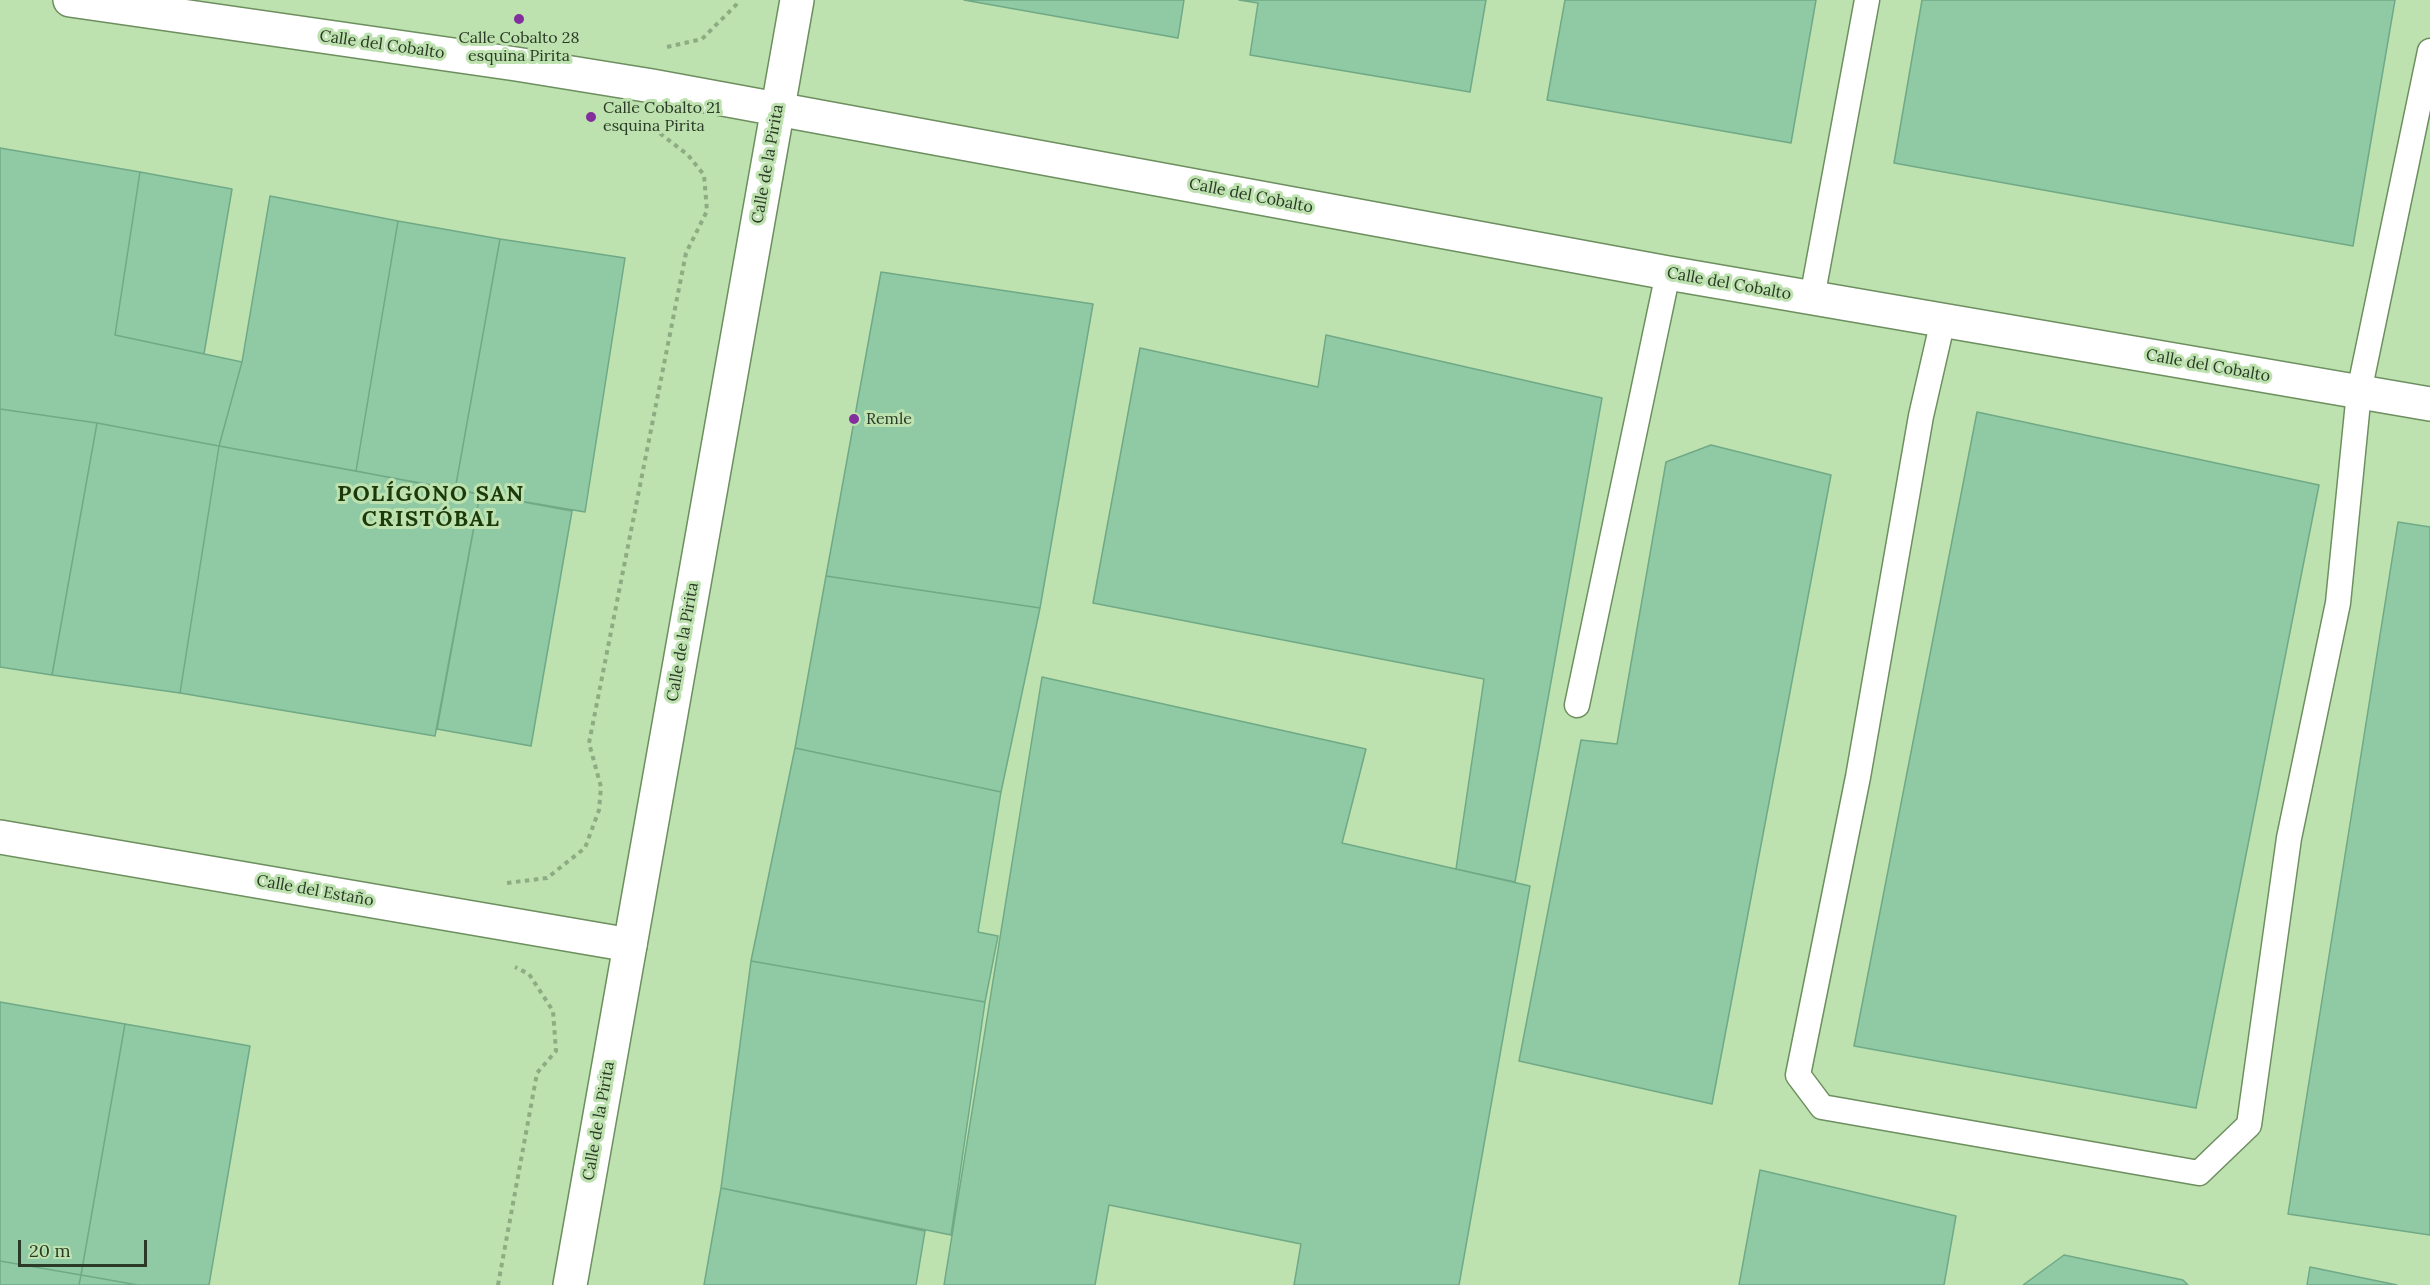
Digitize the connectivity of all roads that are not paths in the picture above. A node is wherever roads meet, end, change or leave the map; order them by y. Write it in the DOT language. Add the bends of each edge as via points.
graph roads {
  1 [pos="797,0"];
  2 [pos="1867,0"];
  3 [pos="90,2"];
  4 [pos="2430,51"];
  5 [pos="778,108"];
  6 [pos="1668,273"];
  7 [pos="1812,298"];
  8 [pos="1943,320"];
  9 [pos="2359,392"];
  10 [pos="2430,404"];
  11 [pos="1577,705"];
  12 [pos="0,837"];
  13 [pos="630,945"];
  14 [pos="570,1285"];
  1 -- 5 [label="street, Calle de la Pirita"];
  2 -- 7 [label="lane"];
  3 -- 5 [label="street, Calle del Cobalto" via="516,64"];
  4 -- 9 [label="lane"];
  5 -- 6 [label="street, Calle del Cobalto"];
  5 -- 13 [label="street, Calle de la Pirita"];
  6 -- 7 [label="street, Calle del Cobalto"];
  6 -- 11 [label="lane"];
  7 -- 8 [label="street, Calle del Cobalto"];
  8 -- 9 [label="street, Calle del Cobalto"];
  8 -- 9 [label="lane" via="1921,416 1858,777 1798,1075 1822,1107 2187,1171 2199,1173 2249,1125 2289,838 2338,603"];
  9 -- 10 [label="street, Calle del Cobalto"];
  12 -- 13 [label="street, Calle del Estaño"];
  13 -- 14 [label="street, Calle de la Pirita"];
}
